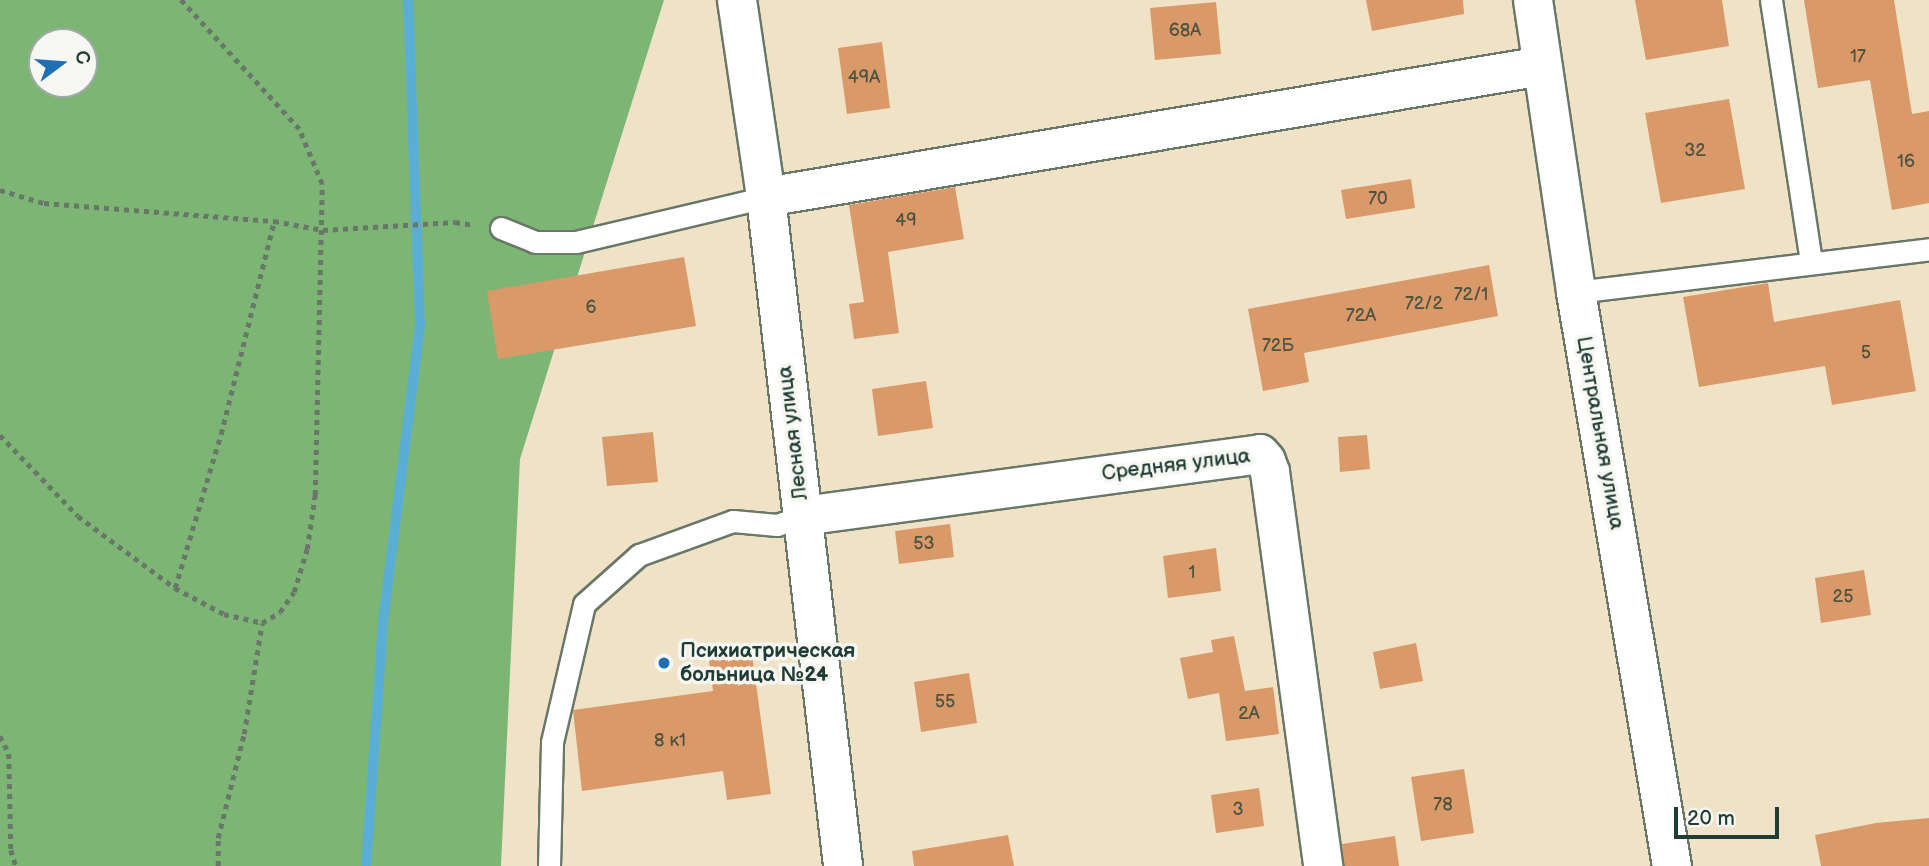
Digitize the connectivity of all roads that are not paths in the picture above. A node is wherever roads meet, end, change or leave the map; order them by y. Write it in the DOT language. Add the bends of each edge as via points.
graph roads {
  1 [pos="737,0"];
  2 [pos="1533,0"];
  3 [pos="1771,0"];
  4 [pos="1542,66"];
  5 [pos="766,197"];
  6 [pos="501,228"];
  7 [pos="1929,249"];
  8 [pos="1811,262"];
  9 [pos="1576,292"];
  10 [pos="803,516"];
  11 [pos="549,866"];
  12 [pos="843,866"];
  13 [pos="1323,866"];
  14 [pos="1672,866"];
  1 -- 5 [label="street, Лесная улица"];
  2 -- 4 [label="street, Центральная улица"];
  3 -- 8 [label="lane"];
  4 -- 5 [label="street"];
  4 -- 9 [label="street, Центральная улица"];
  5 -- 6 [label="lane" via="576,242 535,242"];
  5 -- 10 [label="street, Лесная улица"];
  7 -- 8 [label="lane"];
  8 -- 9 [label="lane"];
  9 -- 14 [label="street, Центральная улица"];
  10 -- 11 [label="lane" via="777,525 733,521 639,555 584,604 552,742"];
  10 -- 12 [label="street, Лесная улица"];
  10 -- 13 [label="street, Средняя улица" via="1260,454 1270,472"];
}
